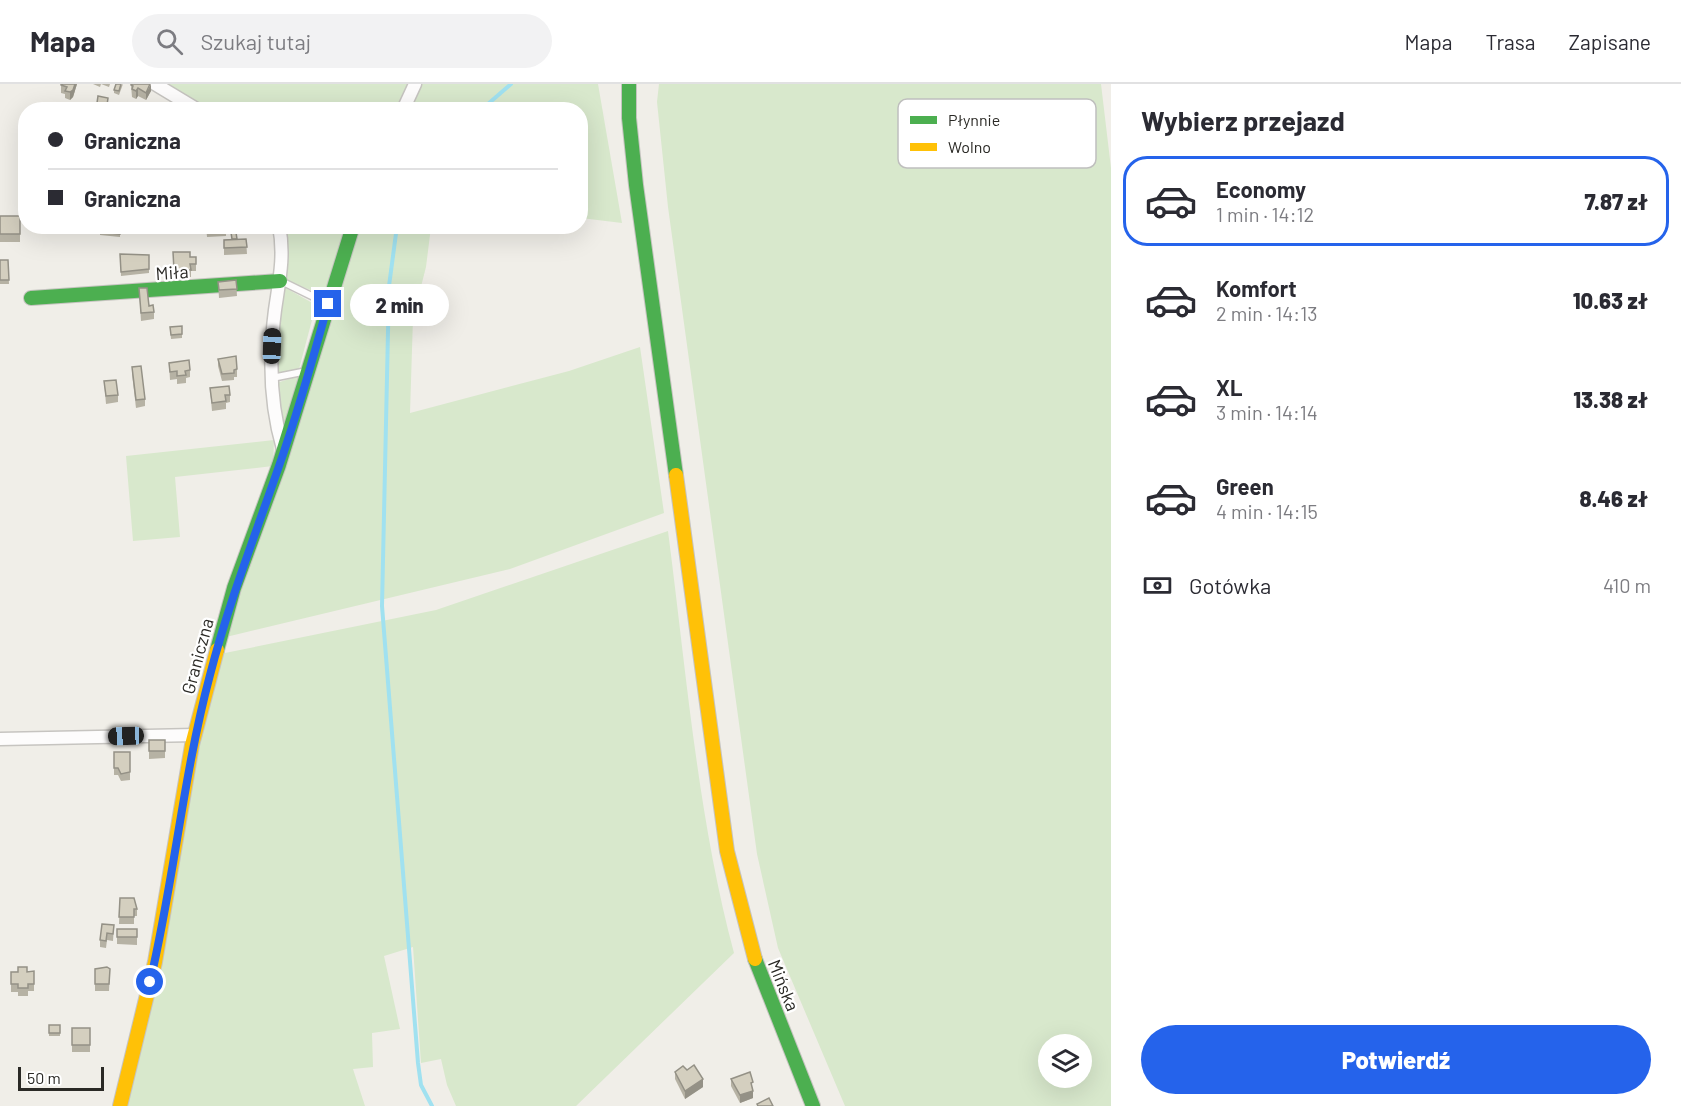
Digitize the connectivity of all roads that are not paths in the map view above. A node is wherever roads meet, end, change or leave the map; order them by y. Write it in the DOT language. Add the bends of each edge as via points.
graph roads {
  1 [pos="155,84"];
  2 [pos="415,84"];
  3 [pos="629,84"];
  4 [pos="185,102"];
  5 [pos="407,102"];
  6 [pos="280,234"];
  7 [pos="350,234"];
  8 [pos="280,281"];
  9 [pos="31,298"];
  10 [pos="328,304"];
  11 [pos="309,370"];
  12 [pos="272,378"];
  13 [pos="283,449"];
  14 [pos="195,735"];
  15 [pos="0,739"];
  16 [pos="120,1106"];
  17 [pos="813,1106"];
  1 -- 4 [label="street"];
  2 -- 5 [label="street"];
  3 -- 17 [label="street, Mińska" via="636,185 731,874 748,944"];
  6 -- 8 [label="street"];
  7 -- 10 [label="street, Graniczna"];
  8 -- 9 [label="street, Miła"];
  8 -- 10 [label="lane"];
  8 -- 12 [label="street"];
  10 -- 11 [label="street, Graniczna"];
  11 -- 12 [label="lane"];
  11 -- 13 [label="street, Graniczna"];
  12 -- 13 [label="street" via="274,412"];
  13 -- 14 [label="street, Graniczna" via="234,588"];
  14 -- 15 [label="street"];
  14 -- 16 [label="street, Graniczna" via="155,962"];
}
